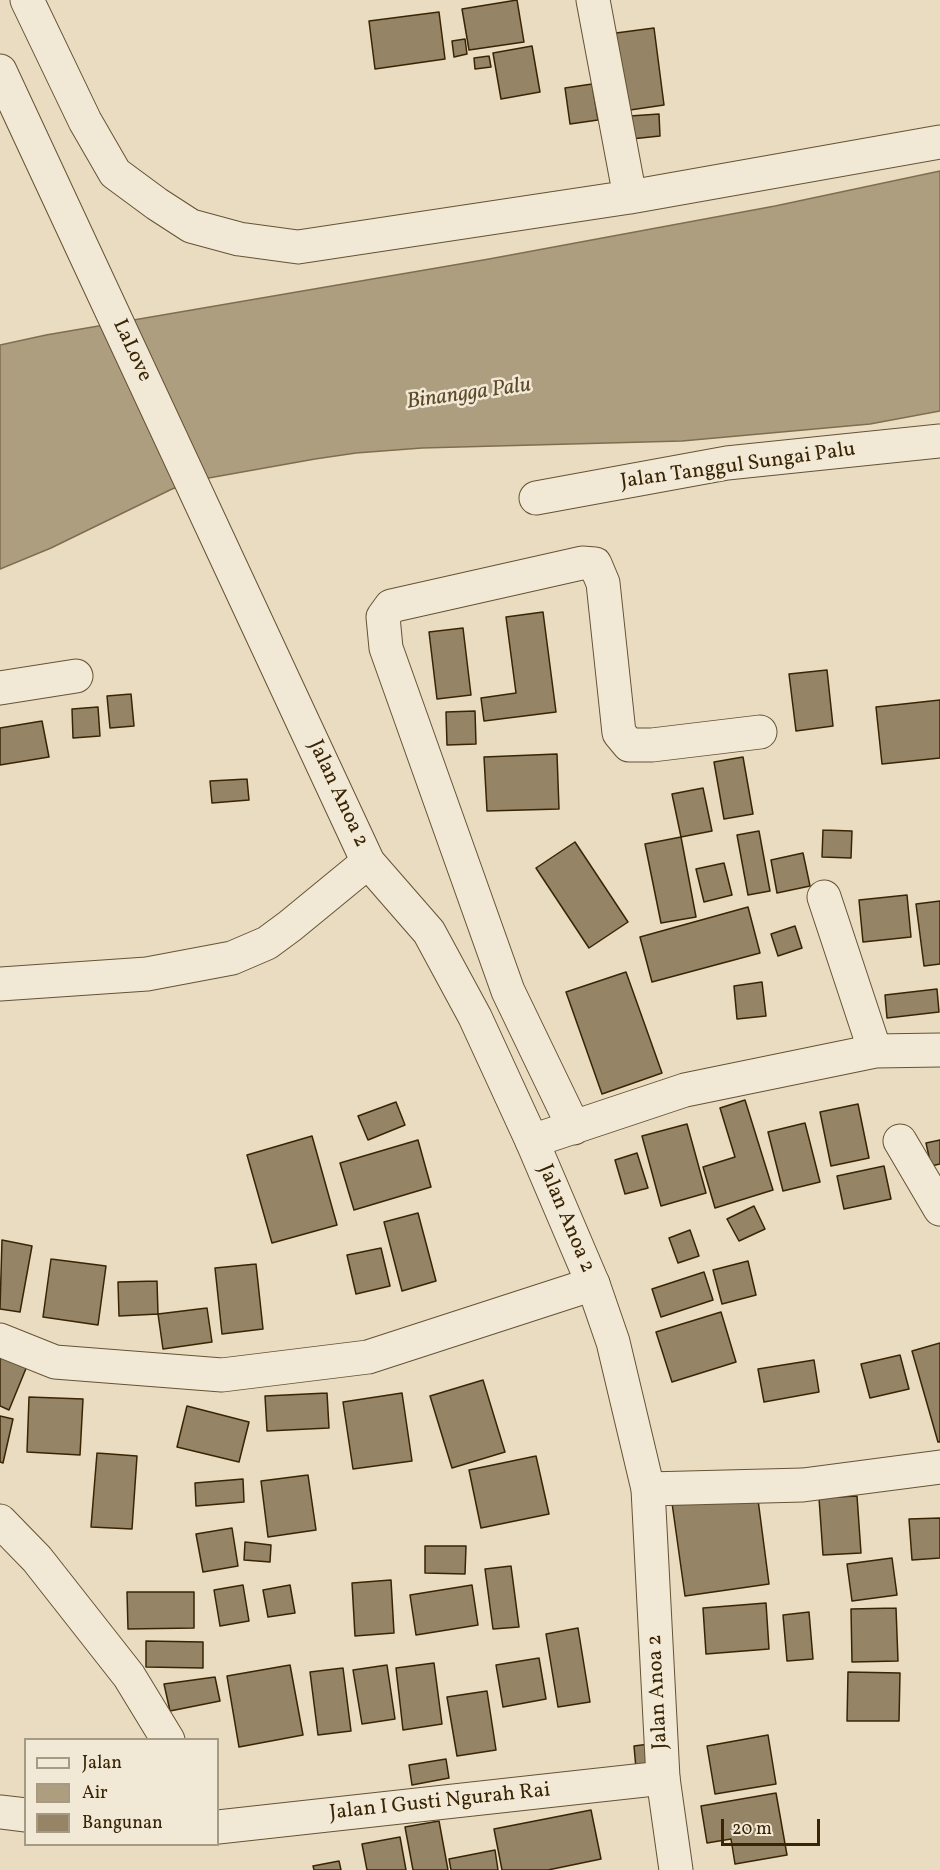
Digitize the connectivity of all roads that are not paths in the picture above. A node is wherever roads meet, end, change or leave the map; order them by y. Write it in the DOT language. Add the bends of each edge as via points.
graph roads {
  1 [pos="27,0"];
  2 [pos="593,0"];
  3 [pos="0,71"];
  4 [pos="940,142"];
  5 [pos="630,197"];
  6 [pos="940,441"];
  7 [pos="536,498"];
  8 [pos="262,632"];
  9 [pos="76,676"];
  10 [pos="0,688"];
  11 [pos="760,732"];
  12 [pos="368,862"];
  13 [pos="824,897"];
  14 [pos="0,984"];
  15 [pos="940,1050"];
  16 [pos="875,1052"];
  17 [pos="574,1128"];
  18 [pos="532,1141"];
  19 [pos="900,1141"];
  20 [pos="940,1209"];
  21 [pos="593,1284"];
  22 [pos="0,1340"];
  23 [pos="940,1467"];
  24 [pos="648,1489"];
  25 [pos="0,1521"];
  26 [pos="167,1738"];
  27 [pos="663,1778"];
  28 [pos="0,1812"];
  29 [pos="24,1815"];
  30 [pos="219,1825"];
  31 [pos="676,1870"];
  1 -- 5 [label="street" via="85,121 115,173 191,226 239,239 298,247"];
  2 -- 5 [label="street"];
  3 -- 8 [label="street, LaLove"];
  4 -- 5 [label="street"];
  6 -- 7 [label="street, Jalan Tanggul Sungai Palu" via="727,464"];
  8 -- 12 [label="street, Jalan Anoa 2"];
  9 -- 10 [label="street"];
  11 -- 17 [label="street" via="629,745 619,733 603,583 595,564 582,563 391,606 383,617 386,648 508,991"];
  12 -- 14 [label="street" via="267,943 232,958 147,974"];
  12 -- 18 [label="street, Jalan Anoa 2" via="429,932 475,1017"];
  13 -- 16 [label="street"];
  15 -- 16 [label="street"];
  16 -- 17 [label="street" via="685,1090"];
  17 -- 18 [label="street"];
  18 -- 21 [label="street, Jalan Anoa 2"];
  19 -- 20 [label="street"];
  21 -- 22 [label="street" via="368,1357 222,1375 55,1362"];
  21 -- 24 [label="street, Jalan Anoa 2" via="613,1342"];
  23 -- 24 [label="street" via="803,1485"];
  24 -- 27 [label="street, Jalan Anoa 2"];
  25 -- 26 [label="street" via="37,1559 129,1676"];
  27 -- 30 [label="street, Jalan I Gusti Ngurah Rai"];
  27 -- 31 [label="street, Jalan Anoa 2"];
  28 -- 29 [label="street"];
}
